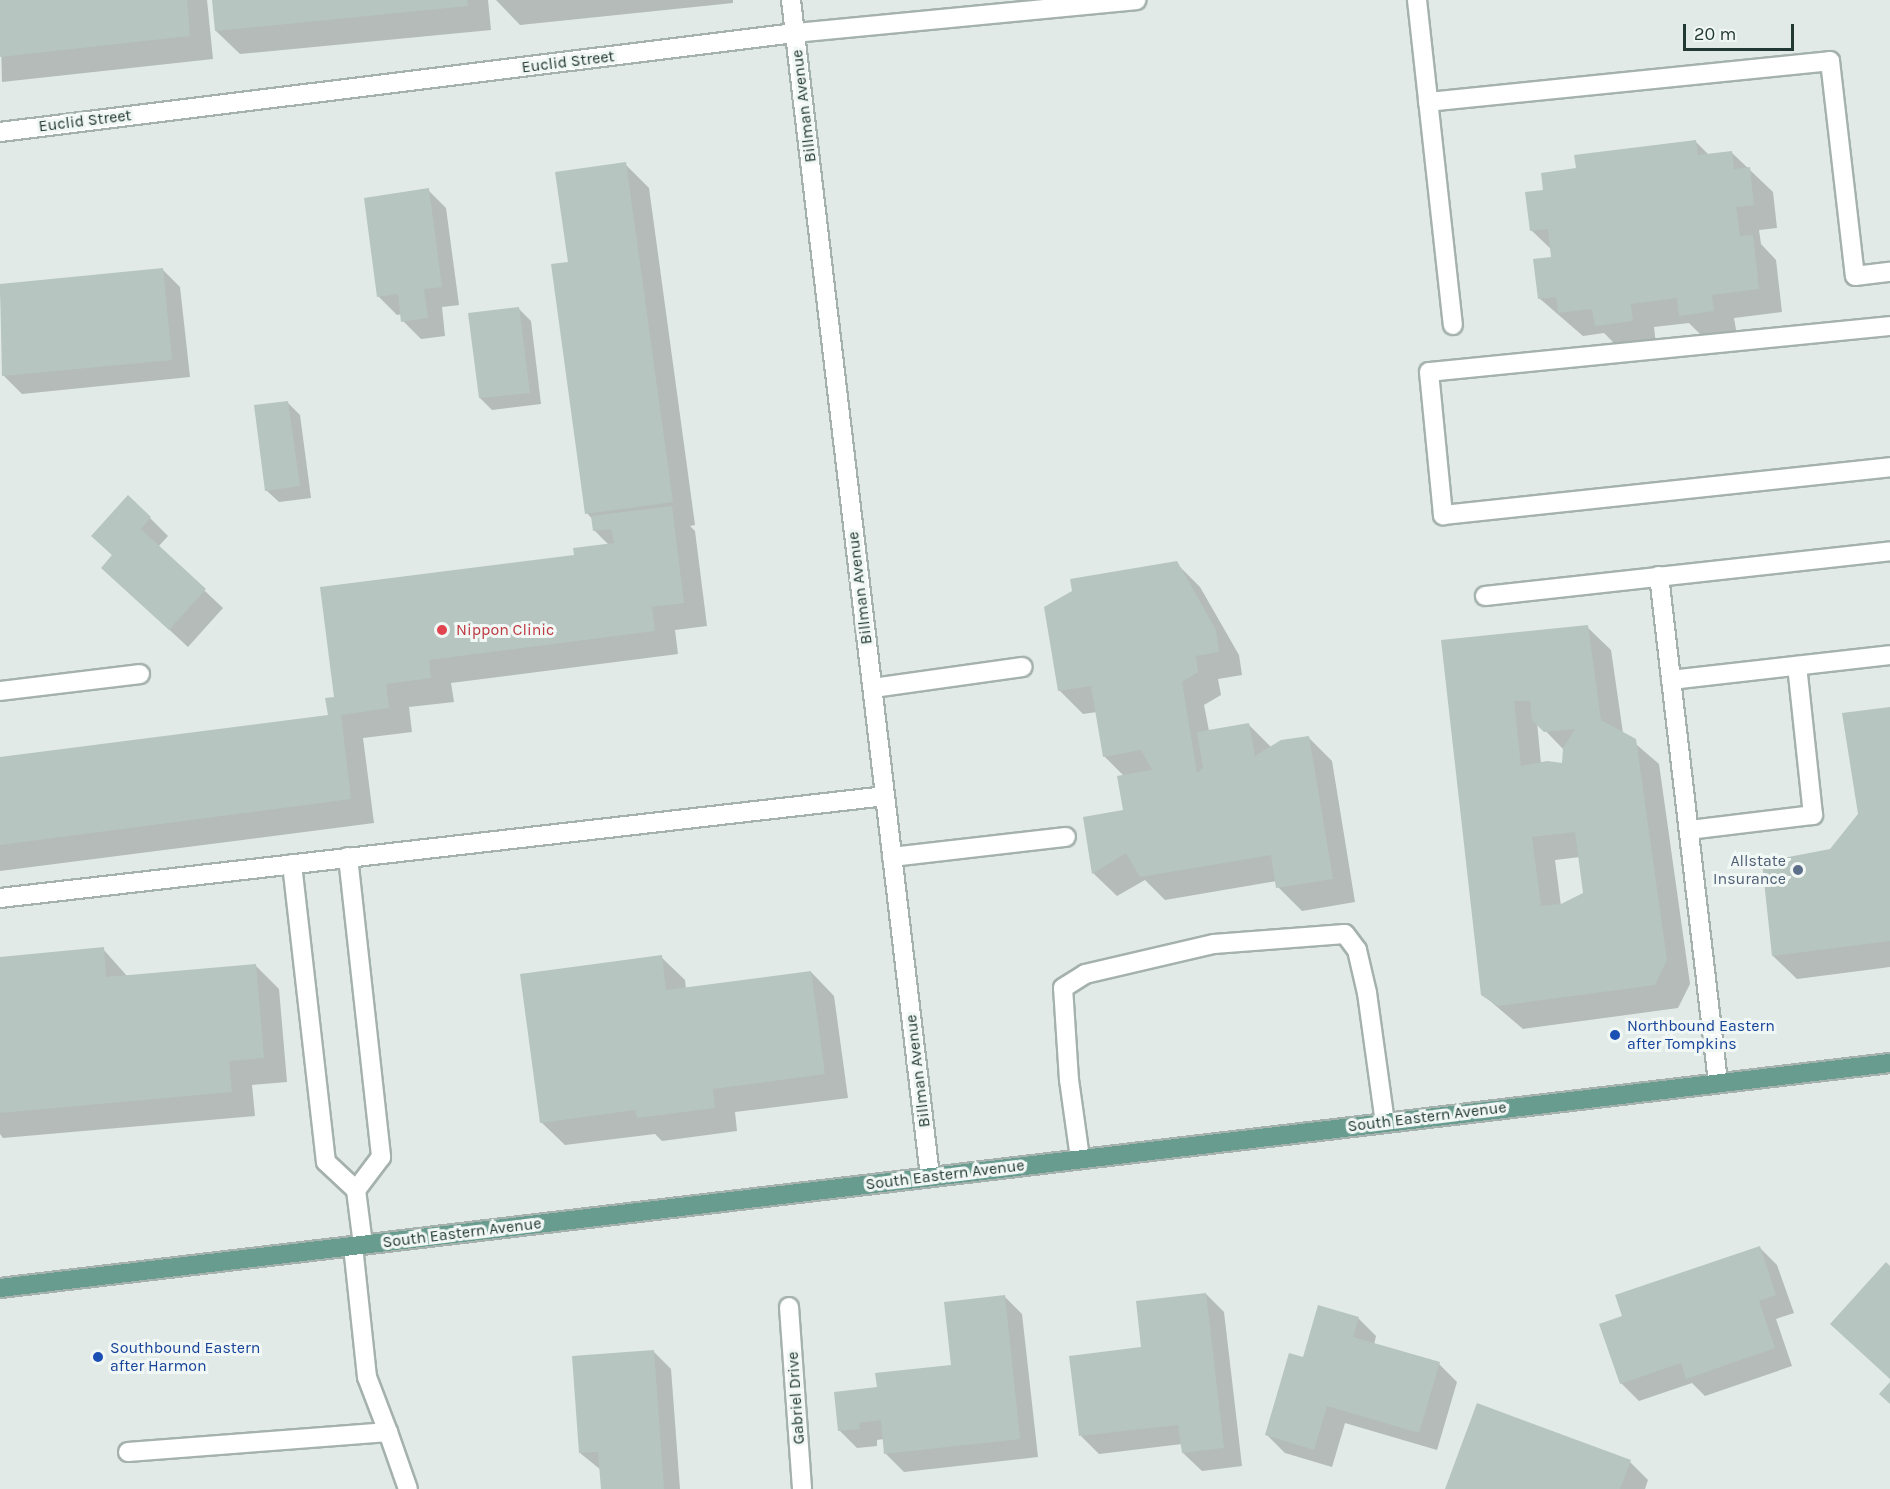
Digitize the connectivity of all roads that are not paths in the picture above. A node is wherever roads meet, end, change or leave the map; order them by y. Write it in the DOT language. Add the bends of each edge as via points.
graph roads {
  1 [pos="791,0"];
  2 [pos="1136,0"];
  3 [pos="1417,0"];
  4 [pos="795,33"];
  5 [pos="1428,102"];
  6 [pos="0,132"];
  7 [pos="1890,272"];
  8 [pos="1453,325"];
  9 [pos="1890,326"];
  10 [pos="1890,467"];
  11 [pos="1890,551"];
  12 [pos="1659,576"];
  13 [pos="1485,596"];
  14 [pos="1890,655"];
  15 [pos="1797,666"];
  16 [pos="1023,668"];
  17 [pos="140,674"];
  18 [pos="1671,680"];
  19 [pos="873,688"];
  20 [pos="0,691"];
  21 [pos="885,796"];
  22 [pos="1689,830"];
  23 [pos="1066,837"];
  24 [pos="348,857"];
  25 [pos="892,857"];
  26 [pos="292,864"];
  27 [pos="0,898"];
  28 [pos="1890,1063"];
  29 [pos="1718,1082"];
  30 [pos="1385,1122"];
  31 [pos="1080,1158"];
  32 [pos="930,1177"];
  33 [pos="356,1190"];
  34 [pos="358,1245"];
  35 [pos="0,1288"];
  36 [pos="789,1307"];
  37 [pos="388,1432"];
  38 [pos="128,1452"];
  39 [pos="408,1489"];
  40 [pos="802,1489"];
  1 -- 4 [label="street, Billman Avenue"];
  2 -- 4 [label="street, Euclid Street"];
  3 -- 5 [label="street"];
  4 -- 6 [label="street, Euclid Street"];
  4 -- 19 [label="street, Billman Avenue"];
  5 -- 7 [label="street" via="1830,61 1855,276"];
  5 -- 8 [label="street"];
  9 -- 10 [label="street" via="1429,372 1443,515"];
  11 -- 12 [label="street"];
  12 -- 13 [label="street"];
  12 -- 18 [label="street"];
  14 -- 15 [label="street"];
  15 -- 18 [label="street"];
  15 -- 22 [label="street" via="1813,815"];
  16 -- 19 [label="street"];
  17 -- 20 [label="street"];
  18 -- 22 [label="street"];
  19 -- 21 [label="street, Billman Avenue"];
  21 -- 24 [label="street"];
  21 -- 25 [label="street, Billman Avenue"];
  22 -- 29 [label="street"];
  23 -- 25 [label="street"];
  24 -- 26 [label="street"];
  24 -- 33 [label="street" via="381,1157"];
  25 -- 32 [label="street, Billman Avenue"];
  26 -- 27 [label="street"];
  26 -- 33 [label="street" via="326,1162"];
  28 -- 29 [label="main road, South Eastern Avenue"];
  29 -- 30 [label="main road, South Eastern Avenue"];
  30 -- 31 [label="main road, South Eastern Avenue"];
  30 -- 31 [label="street" via="1367,993 1357,950 1345,934 1214,944 1085,974 1063,988 1069,1080"];
  31 -- 32 [label="main road, South Eastern Avenue"];
  32 -- 34 [label="main road, South Eastern Avenue"];
  33 -- 34 [label="street"];
  34 -- 35 [label="main road, South Eastern Avenue"];
  34 -- 37 [label="street" via="367,1377"];
  36 -- 40 [label="street, Gabriel Drive"];
  37 -- 38 [label="street"];
  37 -- 39 [label="street"];
}
